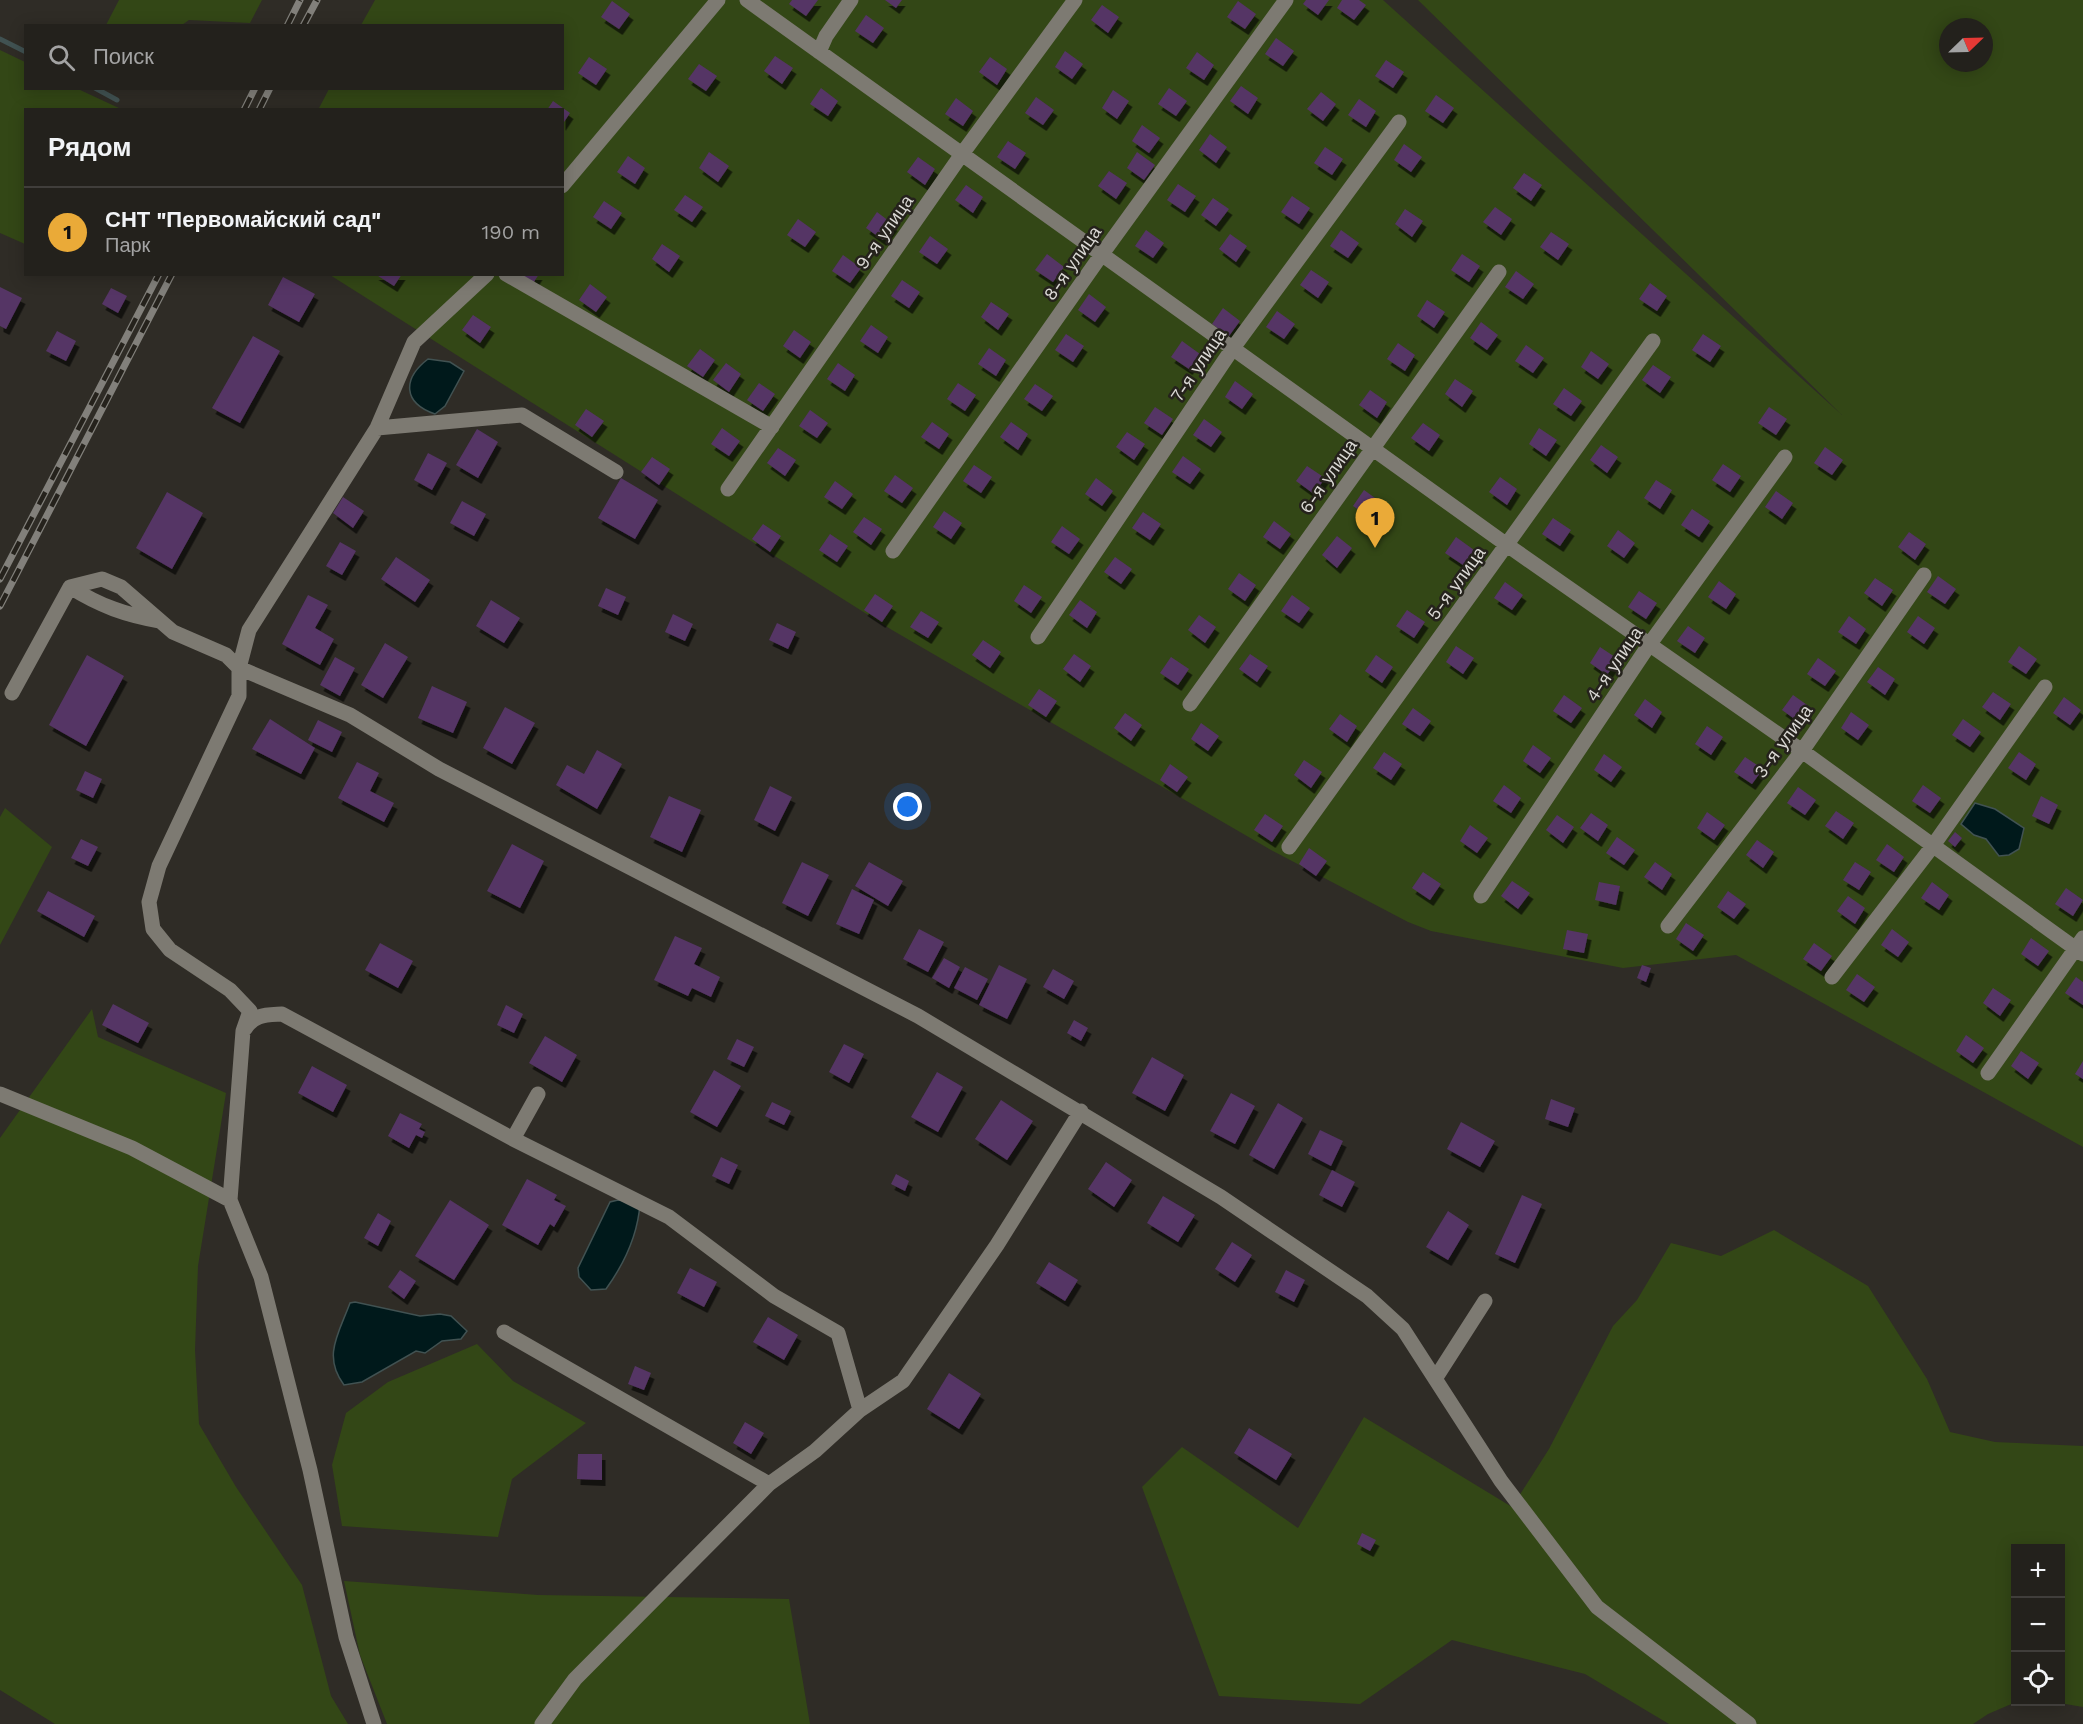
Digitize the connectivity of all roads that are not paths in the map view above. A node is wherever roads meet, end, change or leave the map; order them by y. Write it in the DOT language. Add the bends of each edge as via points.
graph roads {
  1 [pos="718,0"];
  2 [pos="747,0"];
  3 [pos="851,0"];
  4 [pos="1075,0"];
  5 [pos="1286,0"];
  6 [pos="819,51"];
  7 [pos="1399,122"];
  8 [pos="962,153"];
  9 [pos="564,184"];
  10 [pos="1102,254"];
  11 [pos="1498,272"];
  12 [pos="485,276"];
  13 [pos="509,276"];
  14 [pos="1653,341"];
  15 [pos="1233,348"];
  16 [pos="772,427"];
  17 [pos="377,428"];
  18 [pos="1372,447"];
  19 [pos="1785,457"];
  20 [pos="616,472"];
  21 [pos="728,489"];
  22 [pos="1507,545"];
  23 [pos="893,551"];
  24 [pos="1924,575"];
  25 [pos="70,587"];
  26 [pos="160,621"];
  27 [pos="1038,637"];
  28 [pos="1649,645"];
  29 [pos="239,668"];
  30 [pos="2045,687"];
  31 [pos="12,693"];
  32 [pos="1190,704"];
  33 [pos="1802,751"];
  34 [pos="1289,847"];
  35 [pos="1932,847"];
  36 [pos="1481,896"];
  37 [pos="1668,926"];
  38 [pos="2081,947"];
  39 [pos="1832,977"];
  40 [pos="243,1031"];
  41 [pos="1988,1073"];
  42 [pos="0,1094"];
  43 [pos="538,1094"];
  44 [pos="1082,1112"];
  45 [pos="513,1139"];
  46 [pos="230,1200"];
  47 [pos="1485,1301"];
  48 [pos="504,1332"];
  49 [pos="1435,1379"];
  50 [pos="860,1410"];
  51 [pos="769,1484"];
  52 [pos="374,1724"];
  53 [pos="542,1724"];
  54 [pos="1749,1724"];
  1 -- 9 [label="street"];
  2 -- 6 [label="street"];
  3 -- 6 [label="street"];
  4 -- 8 [label="street, 9-я улица"];
  5 -- 10 [label="street, 8-я улица"];
  6 -- 8 [label="street"];
  7 -- 15 [label="street, 7-я улица"];
  8 -- 10 [label="street"];
  8 -- 16 [label="street, 9-я улица"];
  10 -- 15 [label="street"];
  10 -- 23 [label="street, 8-я улица"];
  11 -- 18 [label="street, 6-я улица"];
  12 -- 17 [label="street" via="414,342"];
  13 -- 16 [label="street"];
  14 -- 22 [label="street, 5-я улица"];
  15 -- 18 [label="street"];
  15 -- 27 [label="street, 7-я улица"];
  16 -- 21 [label="street, 9-я улица"];
  17 -- 20 [label="street" via="522,415"];
  17 -- 29 [label="street" via="249,630"];
  18 -- 22 [label="street"];
  18 -- 32 [label="street, 6-я улица"];
  19 -- 28 [label="street, 4-я улица"];
  22 -- 28 [label="street"];
  22 -- 34 [label="street, 5-я улица"];
  24 -- 33 [label="street, 3-я улица"];
  25 -- 26 [label="street" via="123,614"];
  25 -- 26 [label="street" via="102,579 121,587"];
  25 -- 31 [label="street"];
  26 -- 29 [label="street" via="173,632 226,655"];
  28 -- 33 [label="street"];
  28 -- 36 [label="street, 4-я улица"];
  29 -- 40 [label="street" via="239,696 159,866 149,902 153,929 170,950 230,990 250,1011"];
  29 -- 44 [label="street" via="350,715 439,769 918,1016"];
  30 -- 35 [label="street"];
  33 -- 35 [label="street"];
  33 -- 37 [label="street, 3-я улица"];
  35 -- 38 [label="street"];
  35 -- 39 [label="street"];
  38 -- 41 [label="street"];
  40 -- 45 [label="street" via="250,1020 282,1014"];
  40 -- 46 [label="street"];
  42 -- 46 [label="street" via="132,1148"];
  43 -- 45 [label="street"];
  44 -- 49 [label="street" via="1221,1197 1367,1296 1402,1329"];
  44 -- 50 [label="street" via="903,1382"];
  45 -- 50 [label="street" via="669,1217 774,1296 838,1333"];
  46 -- 52 [label="street" via="261,1276 310,1470 346,1637"];
  47 -- 49 [label="street"];
  48 -- 51 [label="street"];
  49 -- 54 [label="street" via="1501,1481 1597,1607"];
  50 -- 51 [label="street"];
  51 -- 53 [label="street" via="575,1679"];
}
